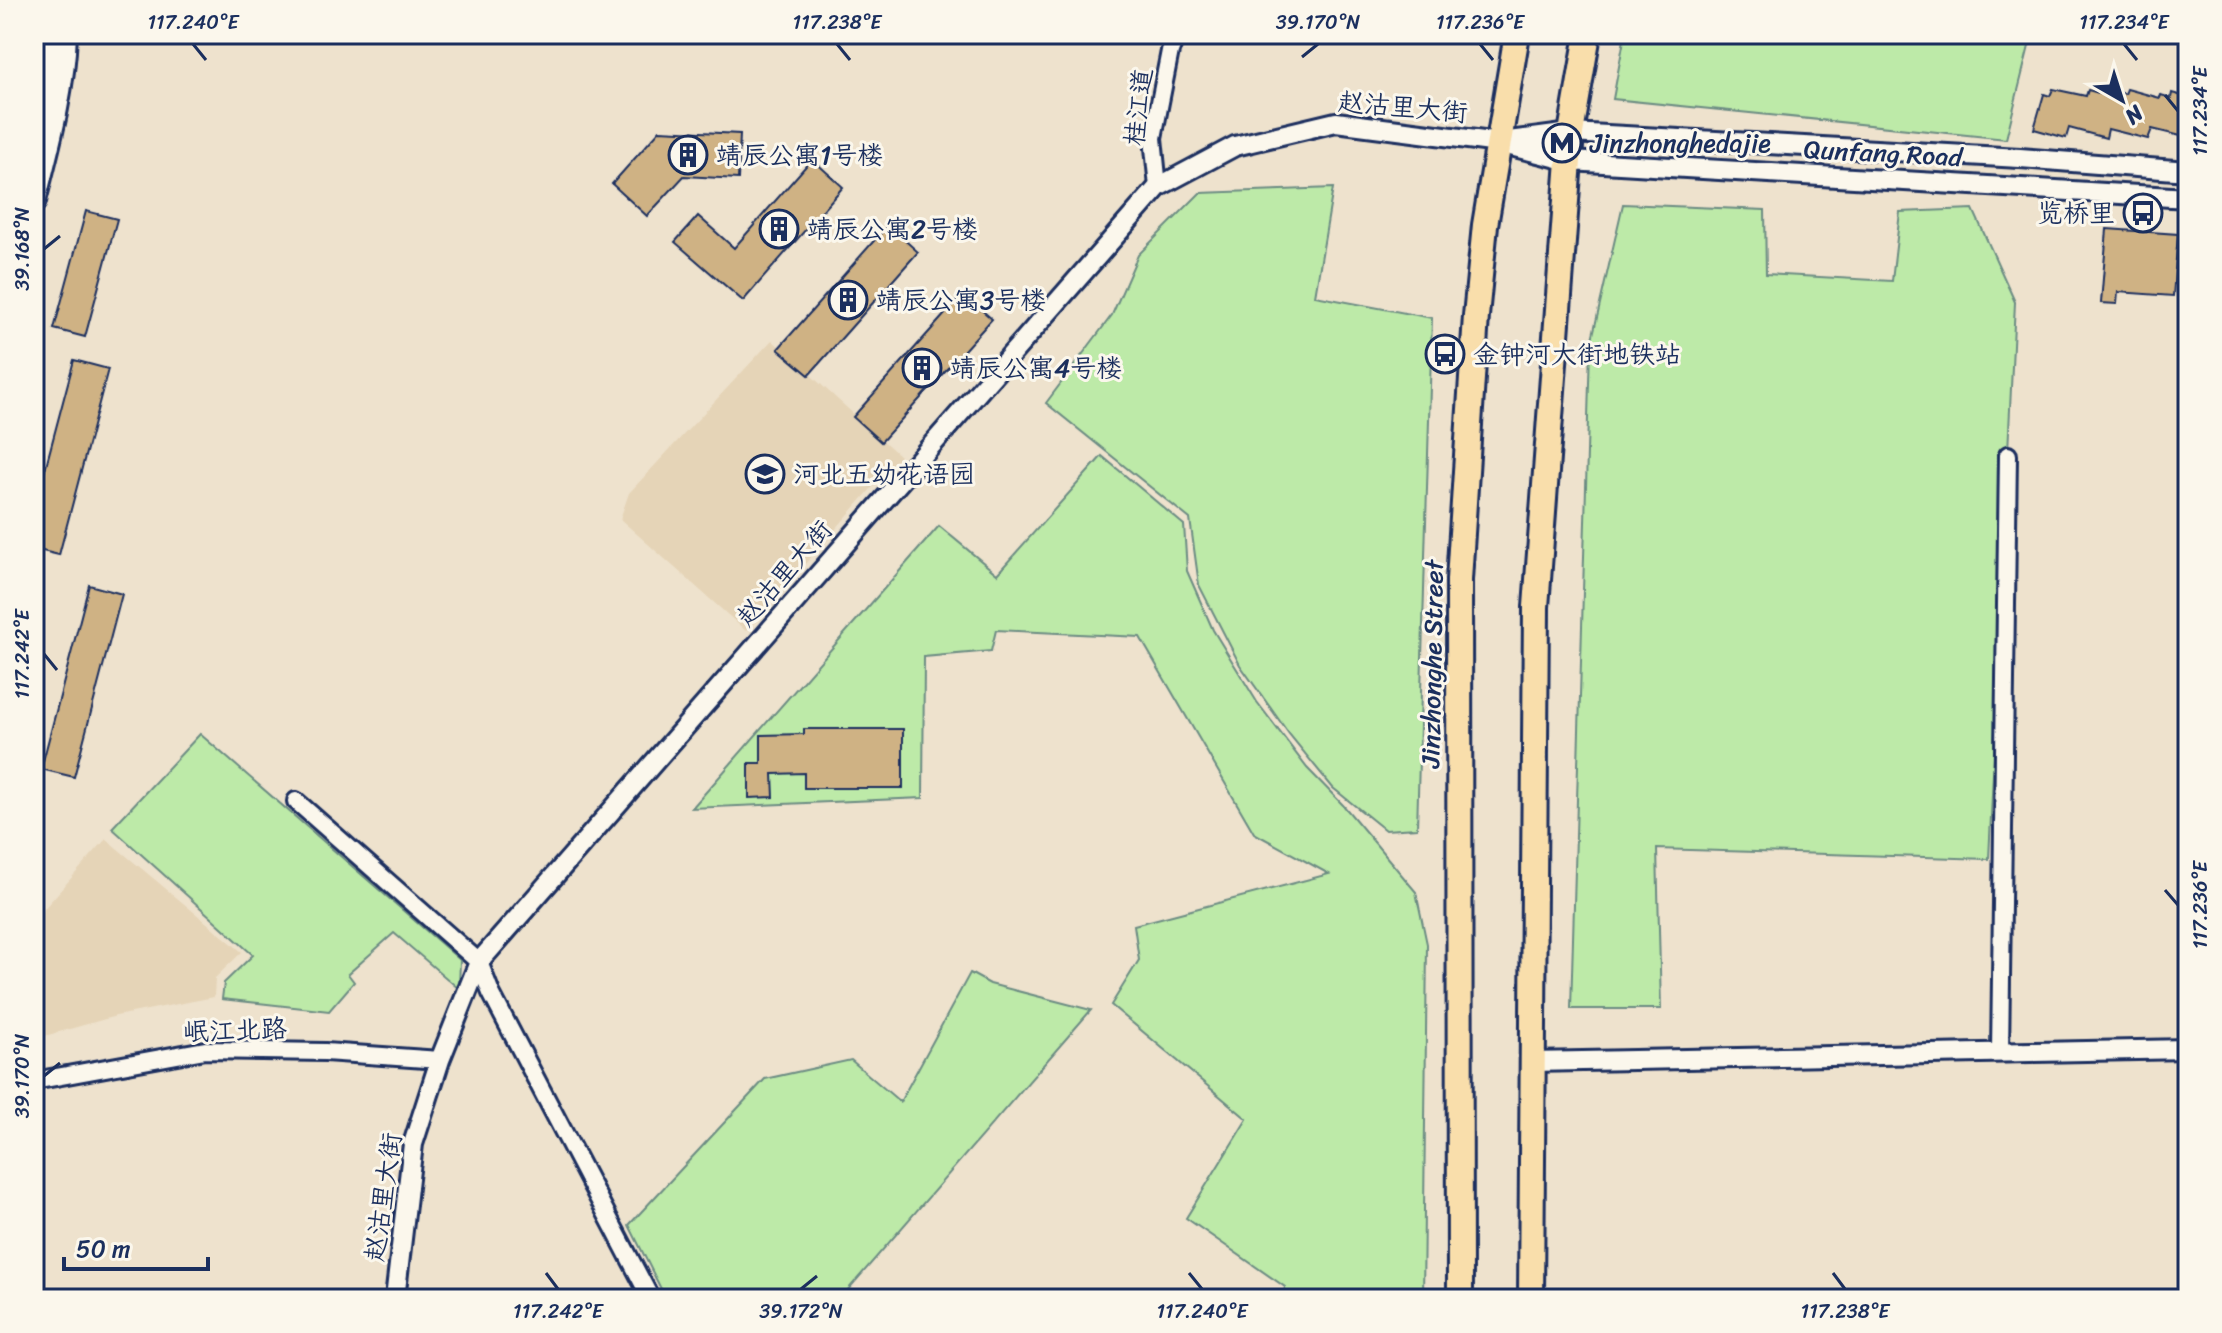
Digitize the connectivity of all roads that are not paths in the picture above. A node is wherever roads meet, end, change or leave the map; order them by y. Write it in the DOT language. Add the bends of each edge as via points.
graph roads {
  1 [pos="49,34"];
  2 [pos="65,34"];
  3 [pos="1176,34"];
  4 [pos="1517,34"];
  5 [pos="1588,34"];
  6 [pos="1571,133"];
  7 [pos="34,136"];
  8 [pos="1499,143"];
  9 [pos="1570,161"];
  10 [pos="2188,171"];
  11 [pos="1158,187"];
  12 [pos="2188,198"];
  13 [pos="34,201"];
  14 [pos="2008,455"];
  15 [pos="296,801"];
  16 [pos="479,962"];
  17 [pos="2188,1049"];
  18 [pos="2000,1053"];
  19 [pos="440,1060"];
  20 [pos="1531,1062"];
  21 [pos="34,1081"];
  22 [pos="395,1299"];
  23 [pos="651,1299"];
  24 [pos="1460,1299"];
  25 [pos="1531,1299"];
  1 -- 7 [label="main road"];
  2 -- 13 [label="main road" via="57,111"];
  3 -- 11 [label="street, 桂江道" via="1153,138"];
  4 -- 8 [label="main road, Jinzhonghe Street"];
  5 -- 6 [label="main road"];
  6 -- 8 [label="street, Qunfang Road"];
  6 -- 9 [label="main road"];
  6 -- 10 [label="street, Qunfang Road"];
  8 -- 9 [label="street, Qunfang Road"];
  8 -- 11 [label="street, 赵沽里大街" via="1336,122 1235,146"];
  8 -- 24 [label="main road, Jinzhonghe Street" via="1476,316 1459,580"];
  9 -- 12 [label="street, Qunfang Road"];
  9 -- 20 [label="main road" via="1536,607"];
  11 -- 16 [label="street, 赵沽里大街"];
  14 -- 18 [label="street"];
  15 -- 16 [label="street"];
  16 -- 19 [label="street, 赵沽里大街"];
  16 -- 23 [label="street"];
  17 -- 18 [label="street"];
  18 -- 20 [label="street"];
  19 -- 21 [label="street, 岷江北路" via="205,1050"];
  19 -- 22 [label="street, 赵沽里大街" via="413,1144"];
  20 -- 25 [label="main road"];
}
